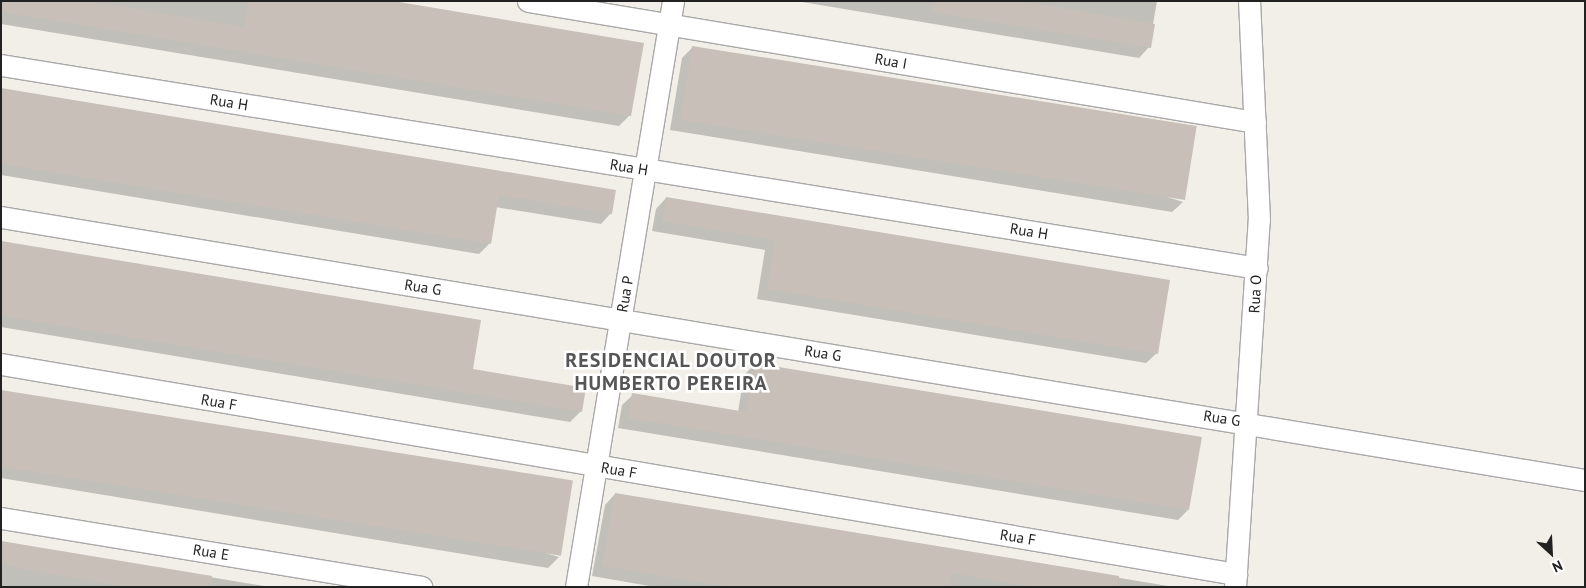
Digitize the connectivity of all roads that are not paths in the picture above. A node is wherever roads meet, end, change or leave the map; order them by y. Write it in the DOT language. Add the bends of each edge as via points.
graph roads {
  1 [pos="528,1"];
  2 [pos="673,1"];
  3 [pos="1249,1"];
  4 [pos="670,24"];
  5 [pos="1,65"];
  6 [pos="1254,122"];
  7 [pos="647,170"];
  8 [pos="1,218"];
  9 [pos="1257,268"];
  10 [pos="621,320"];
  11 [pos="1,364"];
  12 [pos="1248,423"];
  13 [pos="597,467"];
  14 [pos="1585,480"];
  15 [pos="1,518"];
  16 [pos="1236,580"];
  17 [pos="421,587"];
  18 [pos="576,587"];
  1 -- 4 [label="street, Rua I"];
  2 -- 4 [label="street, Rua P"];
  3 -- 6 [label="street, Rua O"];
  4 -- 6 [label="street, Rua I"];
  4 -- 7 [label="street, Rua P"];
  5 -- 7 [label="street, Rua H"];
  6 -- 9 [label="street, Rua O"];
  7 -- 9 [label="street, Rua H"];
  7 -- 10 [label="street, Rua P"];
  8 -- 10 [label="street, Rua G"];
  9 -- 12 [label="street, Rua O"];
  10 -- 12 [label="street, Rua G"];
  10 -- 13 [label="street, Rua P"];
  11 -- 13 [label="street, Rua F"];
  12 -- 14 [label="street, Rua G"];
  12 -- 16 [label="street, Rua O"];
  13 -- 16 [label="street, Rua F"];
  13 -- 18 [label="street, Rua P"];
  15 -- 17 [label="street, Rua E"];
}
